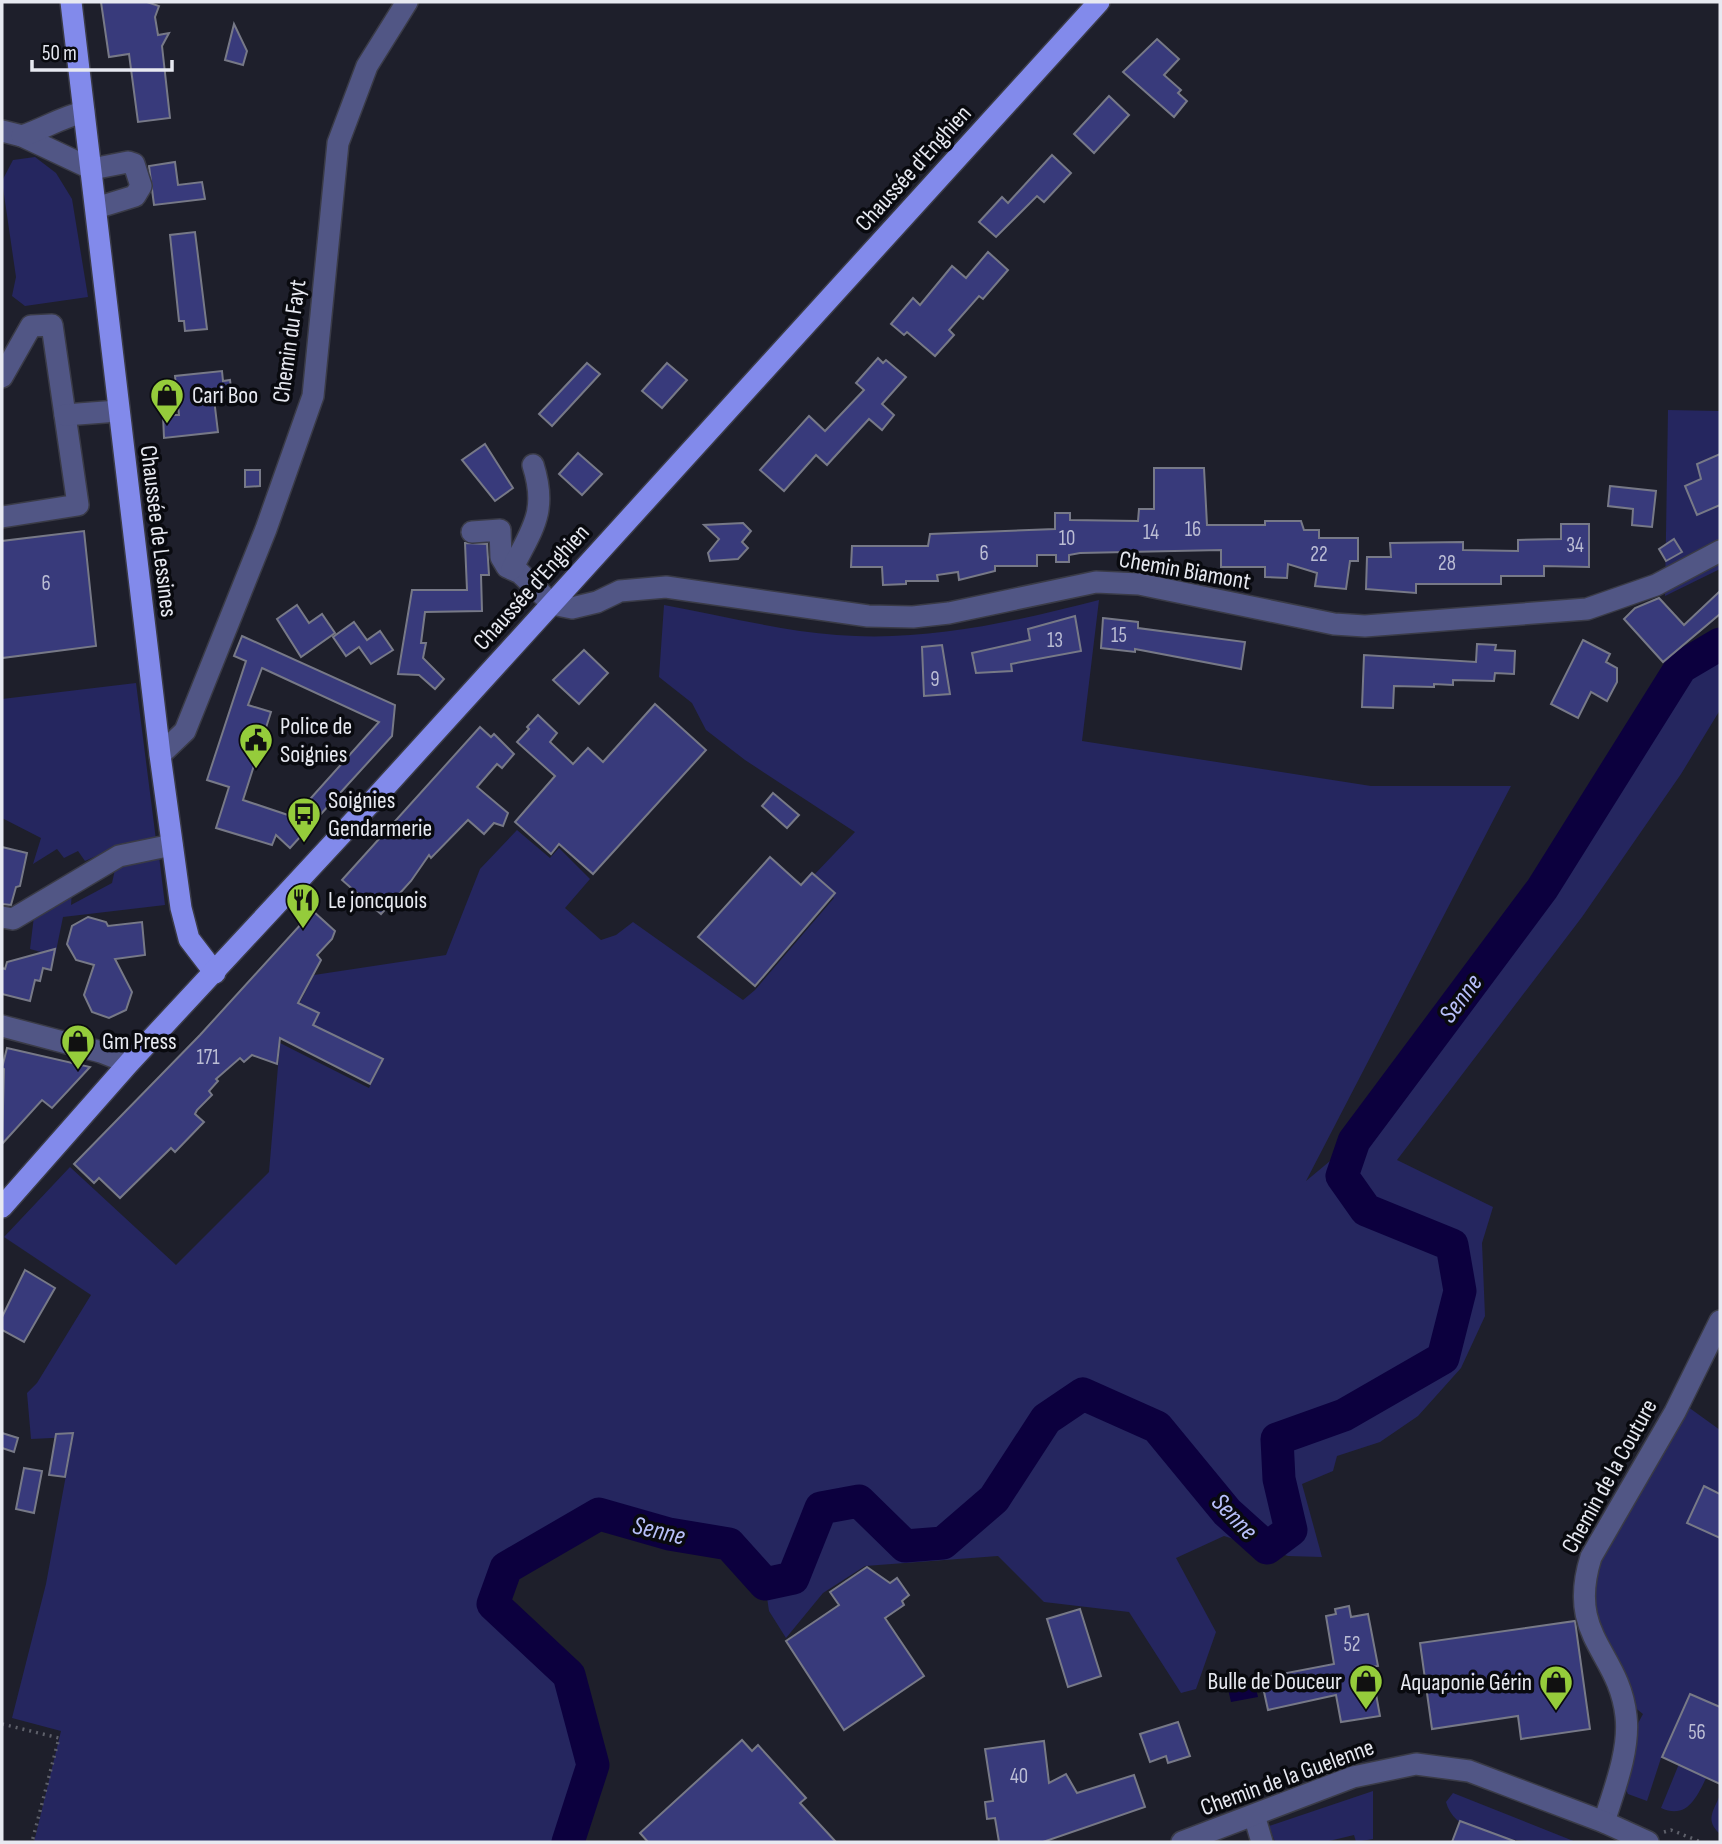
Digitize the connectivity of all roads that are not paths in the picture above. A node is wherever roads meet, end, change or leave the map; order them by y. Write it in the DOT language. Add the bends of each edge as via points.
graph roads {
  1 [pos="71,2"];
  2 [pos="407,2"];
  3 [pos="1099,2"];
  4 [pos="84,113"];
  5 [pos="12,134"];
  6 [pos="92,169"];
  7 [pos="96,208"];
  8 [pos="2,377"];
  9 [pos="118,411"];
  10 [pos="65,415"];
  11 [pos="533,465"];
  12 [pos="2,517"];
  13 [pos="472,532"];
  14 [pos="1720,551"];
  15 [pos="512,569"];
  16 [pos="552,604"];
  17 [pos="160,755"];
  18 [pos="172,845"];
  19 [pos="2,917"];
  20 [pos="215,973"];
  21 [pos="2,1026"];
  22 [pos="129,1063"];
  23 [pos="2,1208"];
  24 [pos="1720,1321"];
  25 [pos="1254,1815"];
  26 [pos="1604,1822"];
  27 [pos="1646,1841"];
  28 [pos="1182,1842"];
  29 [pos="1262,1842"];
  1 -- 4 [label="main road, Chaussée de Lessines"];
  2 -- 17 [label="street, Chemin du Fayt" via="367,66 338,143 313,396 186,731"];
  3 -- 16 [label="main road, Chaussée d'Enghien"];
  4 -- 5 [label="street"];
  4 -- 6 [label="main road, Chaussée de Lessines"];
  5 -- 6 [label="street"];
  6 -- 7 [label="main road, Chaussée de Lessines"];
  6 -- 7 [label="street" via="134,164 141,186 135,196"];
  7 -- 9 [label="main road, Chaussée de Lessines"];
  8 -- 10 [label="street" via="31,326 52,326"];
  9 -- 10 [label="street"];
  9 -- 17 [label="main road, Chaussée de Lessines"];
  10 -- 12 [label="street" via="78,506"];
  11 -- 15 [label="street" via="540,510"];
  13 -- 15 [label="street" via="500,530 501,557"];
  14 -- 16 [label="street, Chemin Biamont" via="1656,584 1587,609 1365,626 1334,624 1139,584 1096,582 913,617 868,616 666,587 620,591 572,608"];
  15 -- 16 [label="street"];
  16 -- 20 [label="main road, Chaussée d'Enghien"];
  17 -- 18 [label="main road, Chaussée de Lessines"];
  18 -- 19 [label="street" via="119,856 13,919"];
  18 -- 20 [label="main road, Chaussée de Lessines" via="189,939"];
  20 -- 22 [label="main road, Chaussée d'Enghien"];
  21 -- 22 [label="street"];
  22 -- 23 [label="main road, Chaussée d'Enghien"];
  24 -- 26 [label="street, Chemin de la Couture" via="1675,1412 1591,1557 1586,1574 1585,1609 1591,1634 1623,1695 1627,1718 1627,1735"];
  25 -- 26 [label="street, Chemin de la Guelenne" via="1363,1773 1416,1764 1469,1771"];
  25 -- 28 [label="street, Chemin de la Guelenne"];
  25 -- 29 [label="street"];
  26 -- 27 [label="street, Chemin de la Guelenne"];
}
